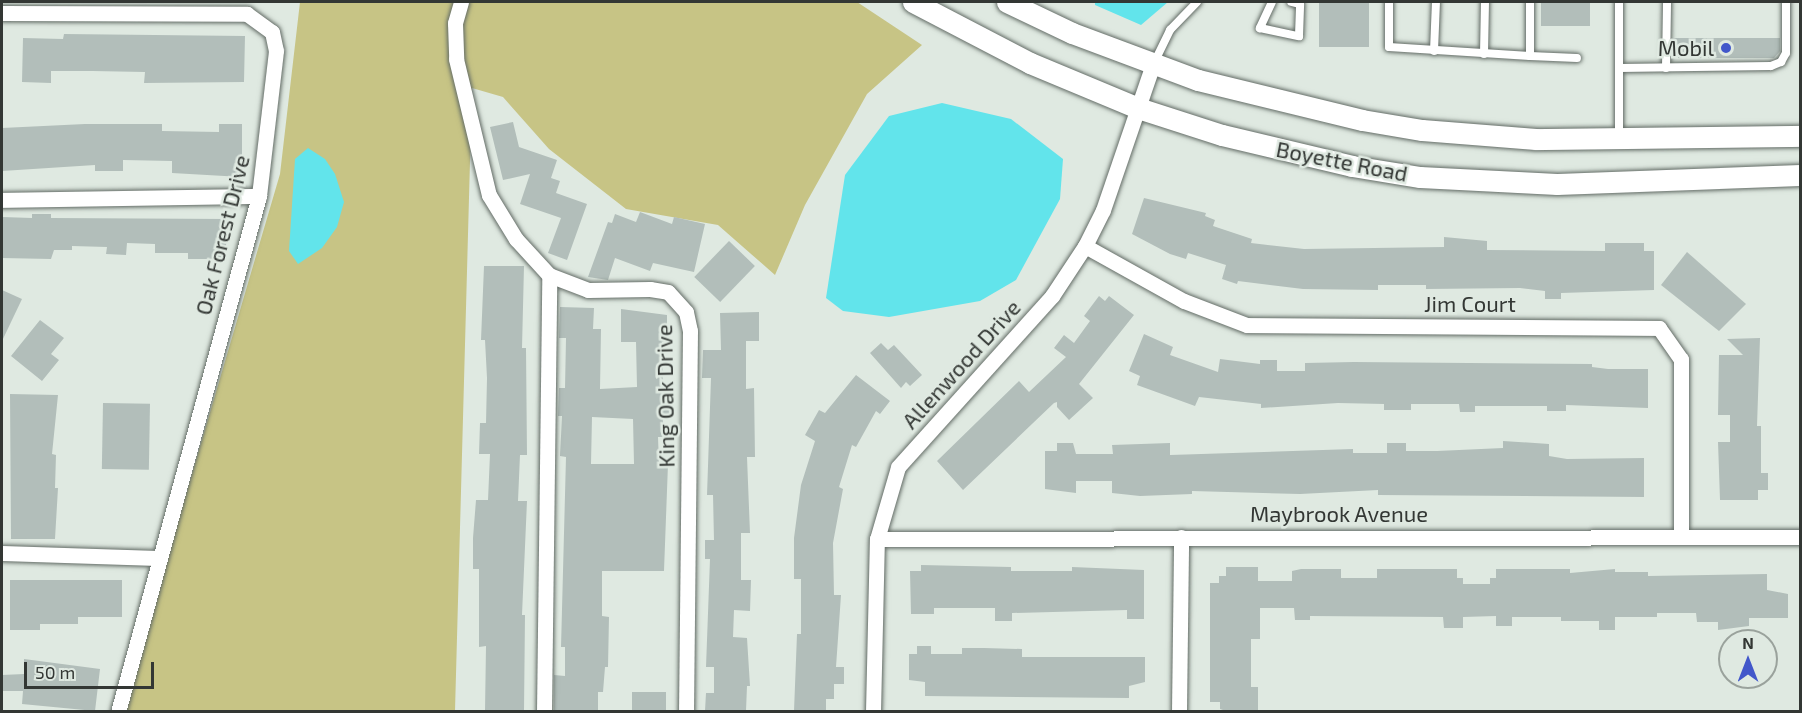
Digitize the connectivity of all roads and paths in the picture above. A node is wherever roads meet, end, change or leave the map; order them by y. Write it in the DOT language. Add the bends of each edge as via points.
graph roads {
  1 [pos="461,2"];
  2 [pos="913,2"];
  3 [pos="1007,2"];
  4 [pos="1197,2"];
  5 [pos="1272,2"];
  6 [pos="1291,2"];
  7 [pos="1389,2"];
  8 [pos="1436,2"];
  9 [pos="1485,2"];
  10 [pos="1530,2"];
  11 [pos="1619,2"];
  12 [pos="1667,2"];
  13 [pos="1786,2"];
  14 [pos="2,13"];
  15 [pos="1434,51"];
  16 [pos="1484,54"];
  17 [pos="1530,56"];
  18 [pos="1577,58"];
  19 [pos="1153,64"];
  20 [pos="1618,68"];
  21 [pos="1666,68"];
  22 [pos="1138,108"];
  23 [pos="1800,136"];
  24 [pos="1619,140"];
  25 [pos="1800,175"];
  26 [pos="259,196"];
  27 [pos="2,200"];
  28 [pos="1085,246"];
  29 [pos="549,275"];
  30 [pos="1682,536"];
  31 [pos="1181,537"];
  32 [pos="1800,537"];
  33 [pos="877,539"];
  34 [pos="2,553"];
  35 [pos="158,558"];
  36 [pos="118,711"];
  37 [pos="544,711"];
  38 [pos="686,711"];
  39 [pos="873,711"];
  40 [pos="1179,711"];
  1 -- 29 [label="street, King Oak Drive" via="455,23 456,59 489,195 516,239"];
  2 -- 22 [label="main road, Boyette Road" via="1030,63"];
  3 -- 19 [label="main road, Boyette Road" via="1072,33"];
  4 -- 19 [label="lane" via="1170,30"];
  5 -- 6 [label="lane" via="1260,28 1299,36 1300,4"];
  7 -- 15 [label="lane" via="1389,47"];
  8 -- 15 [label="lane"];
  9 -- 16 [label="lane"];
  10 -- 17 [label="lane"];
  11 -- 20 [label="lane"];
  12 -- 21 [label="lane"];
  13 -- 21 [label="lane" via="1786,53 1781,62 1752,68"];
  14 -- 26 [label="street, Oak Forest Drive" via="247,14 272,32 276,51"];
  15 -- 16 [label="lane"];
  16 -- 17 [label="lane"];
  17 -- 18 [label="lane"];
  19 -- 22 [label="street, Allenwood Drive"];
  19 -- 24 [label="main road, Boyette Road" via="1291,106 1422,130 1536,139"];
  20 -- 21 [label="lane"];
  20 -- 24 [label="lane"];
  22 -- 25 [label="main road, Boyette Road" via="1287,152 1420,177 1557,184"];
  22 -- 28 [label="street, Allenwood Drive" via="1103,210"];
  23 -- 24 [label="main road, Boyette Road"];
  26 -- 27 [label="street"];
  26 -- 35 [label="street, Oak Forest Drive"];
  28 -- 30 [label="street, Jim Court" via="1184,301 1247,325 1659,328 1681,359"];
  28 -- 33 [label="street, Allenwood Drive" via="1052,296 898,467"];
  29 -- 37 [label="street"];
  29 -- 38 [label="street, King Oak Drive" via="588,291 668,292 686,312 690,331"];
  30 -- 31 [label="street, Maybrook Avenue"];
  30 -- 32 [label="street, Maybrook Avenue"];
  31 -- 33 [label="street, Maybrook Avenue"];
  31 -- 40 [label="street"];
  33 -- 39 [label="street, Allenwood Drive"];
  34 -- 35 [label="street"];
  35 -- 36 [label="street, Oak Forest Drive" via="138,650"];
}
